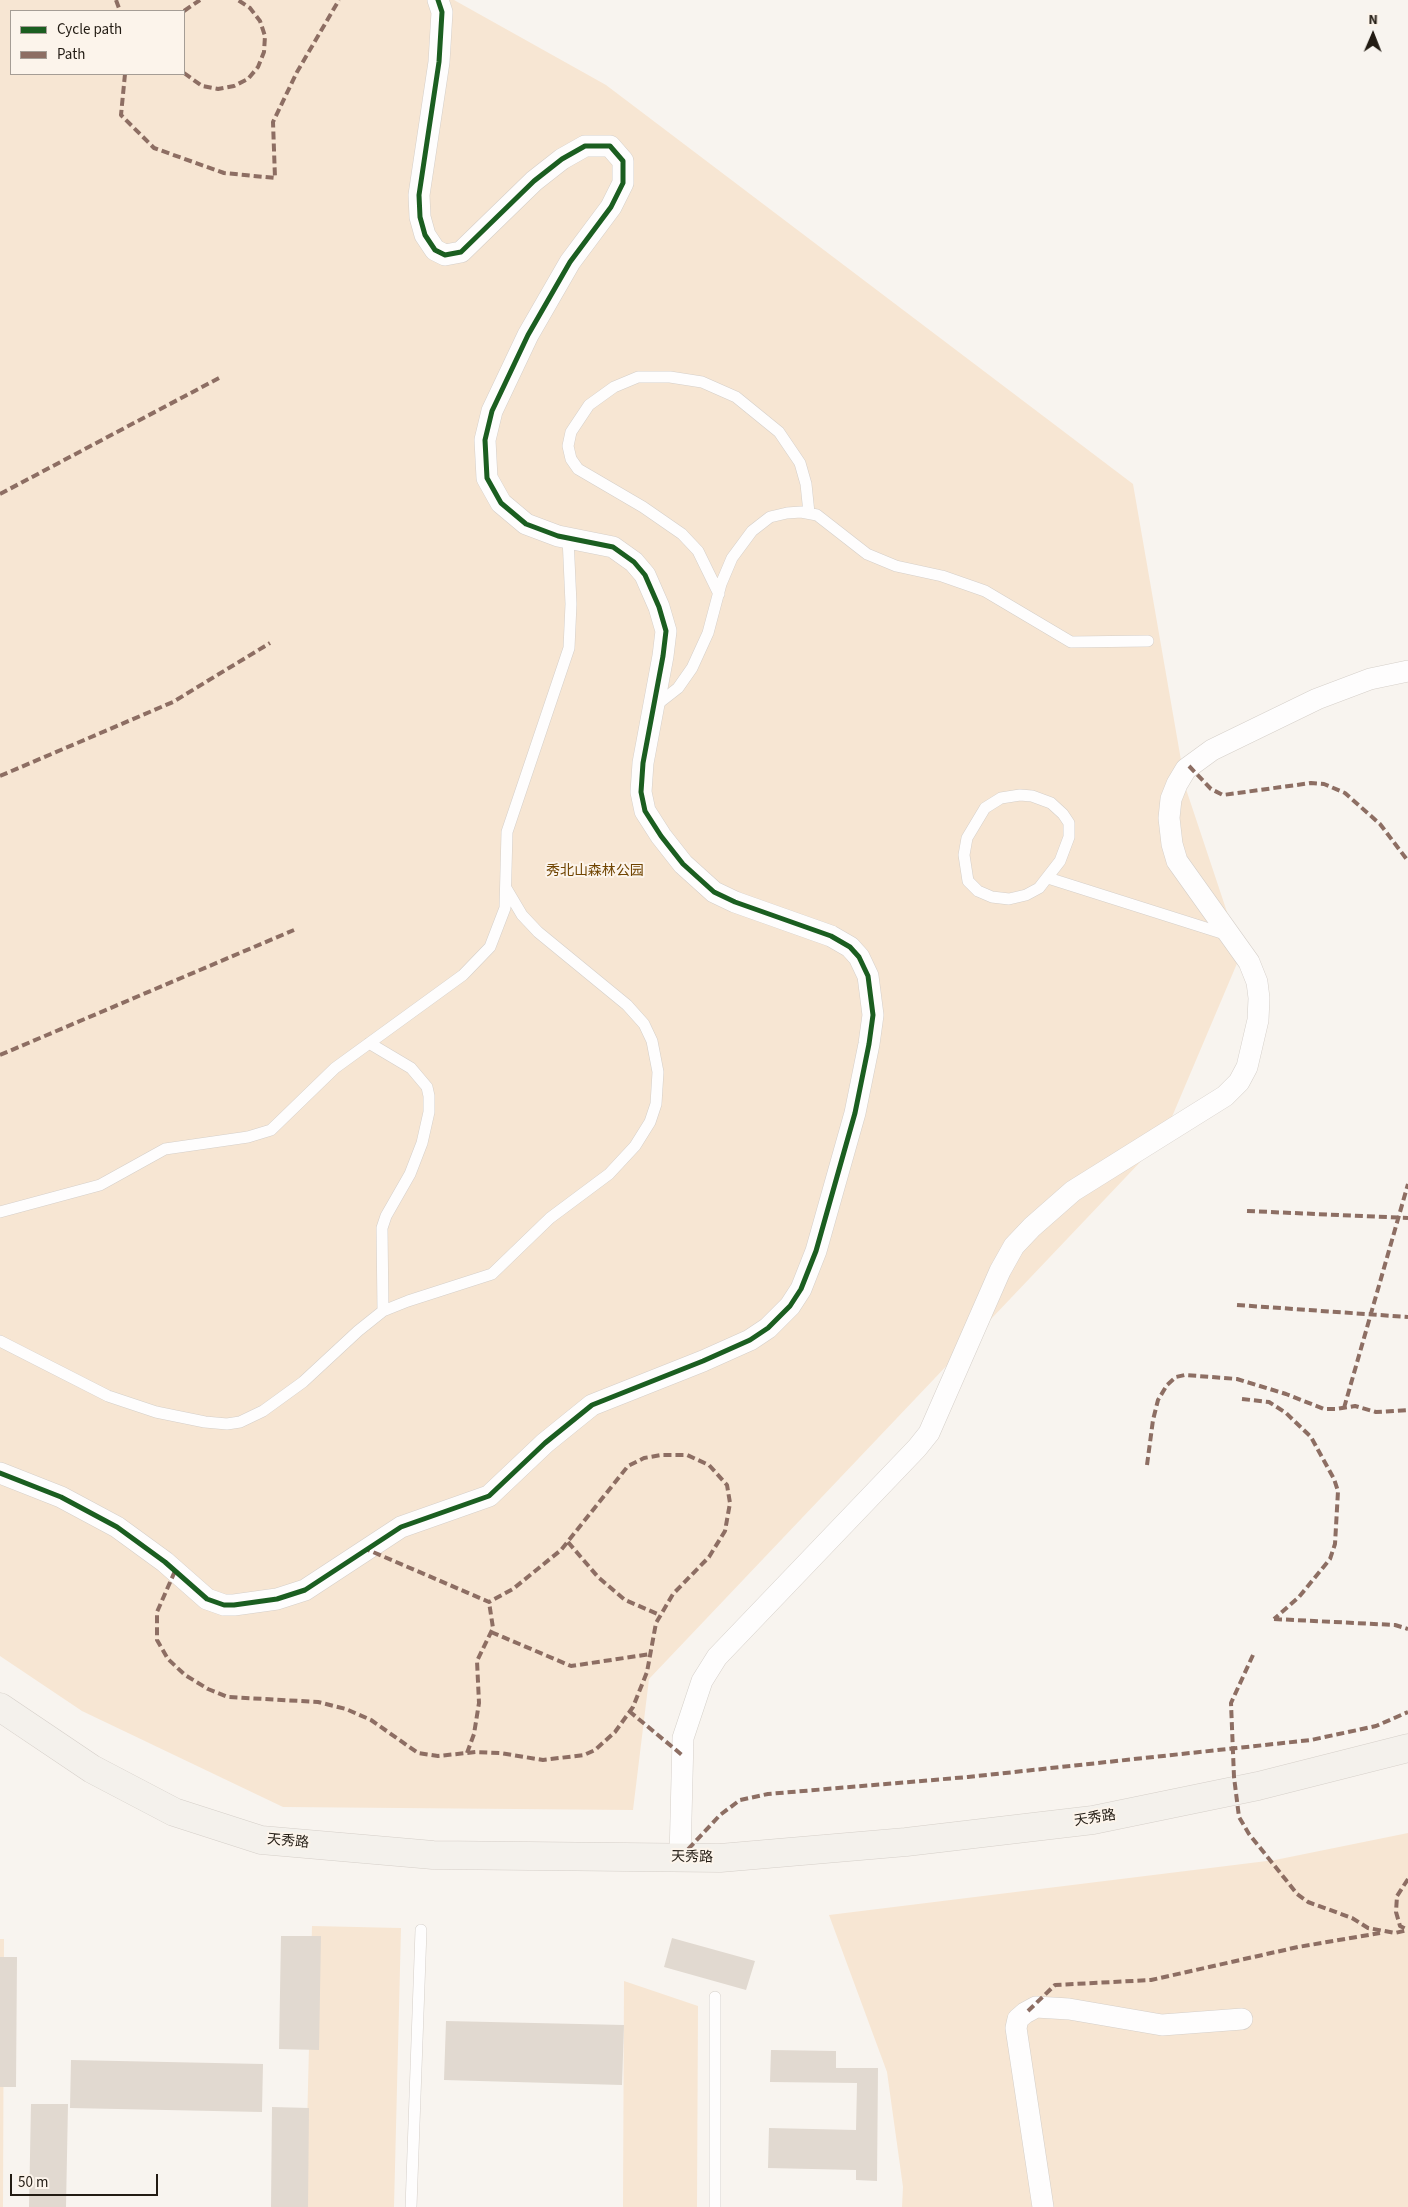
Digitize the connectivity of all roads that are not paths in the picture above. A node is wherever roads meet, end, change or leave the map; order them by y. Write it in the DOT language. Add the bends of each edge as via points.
graph roads {
  1 [pos="438,0"];
  2 [pos="809,513"];
  3 [pos="568,537"];
  4 [pos="719,594"];
  5 [pos="1148,641"];
  6 [pos="1408,671"];
  7 [pos="653,707"];
  8 [pos="1048,878"];
  9 [pos="506,888"];
  10 [pos="1230,935"];
  11 [pos="369,1043"];
  12 [pos="0,1212"];
  13 [pos="383,1311"];
  14 [pos="0,1341"];
  15 [pos="0,1473"];
  16 [pos="0,1707"];
  17 [pos="1408,1748"];
  18 [pos="680,1858"];
  19 [pos="421,1930"];
  20 [pos="715,1997"];
  21 [pos="1242,2019"];
  22 [pos="411,2207"];
  23 [pos="715,2207"];
  24 [pos="1043,2207"];
  1 -- 3 [label="street" via="442,12 439,62 419,195 425,235 435,250 445,255 462,252 534,181 585,146 610,146 623,161 620,190 570,262 528,335 492,411 485,440 487,478 501,503 526,524"];
  2 -- 4 [label="lane" via="770,517 752,531 732,558"];
  2 -- 4 [label="lane" via="800,463 779,432 736,397 702,382 638,377 614,386 589,405 571,432 568,446 571,459 578,469 682,534 698,551"];
  2 -- 5 [label="lane" via="817,515 867,554 896,566 942,576 985,591 1071,642"];
  3 -- 7 [label="street" via="613,547 629,557 645,575 666,631"];
  3 -- 9 [label="lane" via="569,648 507,832"];
  4 -- 7 [label="lane" via="708,633 692,668 678,688"];
  6 -- 10 [label="street" via="1370,679 1317,698 1212,750 1186,769 1172,799 1169,818 1172,844 1177,861"];
  7 -- 15 [label="street" via="641,792 645,811 660,836 683,864 714,892 831,936 850,947 868,976 872,1015 855,1113 816,1251 801,1289 790,1306 768,1328 750,1340 592,1405 545,1443 489,1496 400,1527 306,1590 277,1599 234,1606 207,1599 165,1562 116,1527 61,1497"];
  8 -- 8 [label="lane" via="1060,861 1069,837 1069,823 1063,814 1051,803 1032,796 1001,798 985,808 967,838 964,855 968,881 992,897 1009,899 1026,895"];
  8 -- 10 [label="lane"];
  9 -- 11 [label="lane" via="505,908 490,947 463,974"];
  9 -- 13 [label="lane" via="522,915 538,932 627,1005 644,1024 657,1055 656,1104 650,1122 635,1146 609,1174 550,1218 492,1274"];
  10 -- 18 [label="street" via="1249,962 1259,998 1253,1047 1239,1082 1225,1096 1073,1191 1014,1246 929,1433 717,1657 702,1681 683,1738"];
  11 -- 12 [label="lane" via="335,1068 271,1130 248,1137 165,1149 100,1185"];
  11 -- 13 [label="lane" via="411,1068 429,1096 422,1143 382,1228"];
  13 -- 14 [label="lane" via="304,1382 263,1411 240,1422 227,1424 156,1412 108,1396"];
  16 -- 18 [label="main road, 天秀路" via="92,1769 174,1812 261,1840 433,1855"];
  17 -- 18 [label="main road, 天秀路" via="1258,1786 1093,1820 906,1842 720,1858"];
  19 -- 22 [label="lane"];
  20 -- 23 [label="lane"];
  21 -- 24 [label="street" via="1162,2025 1069,2009 1036,2007 1025,2012 1018,2019 1016,2028"];
}
